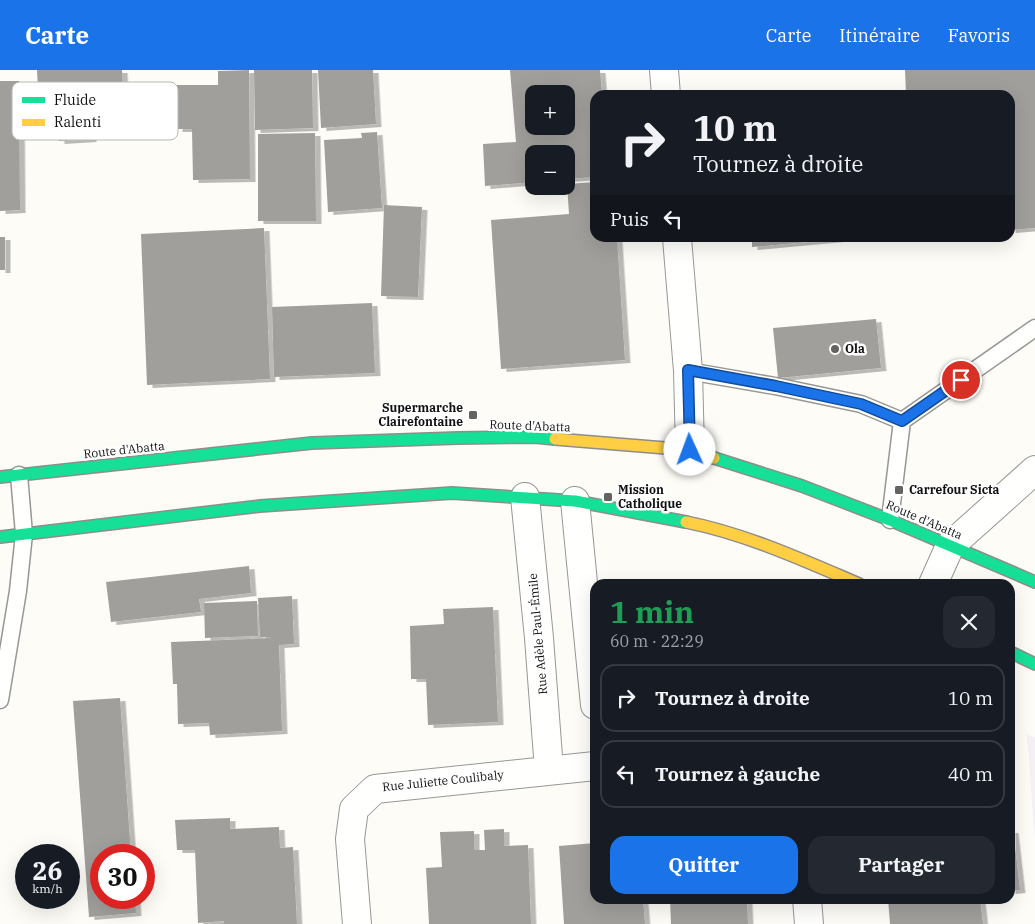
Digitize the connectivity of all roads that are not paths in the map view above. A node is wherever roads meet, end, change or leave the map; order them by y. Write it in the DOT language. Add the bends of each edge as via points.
graph roads {
  1 [pos="664,70"];
  2 [pos="666,90"];
  3 [pos="677,242"];
  4 [pos="1035,328"];
  5 [pos="688,370"];
  6 [pos="902,421"];
  7 [pos="690,450"];
  8 [pos="1035,470"];
  9 [pos="18,475"];
  10 [pos="0,477"];
  11 [pos="525,498"];
  12 [pos="575,501"];
  13 [pos="890,520"];
  14 [pos="24,534"];
  15 [pos="0,536"];
  16 [pos="950,546"];
  17 [pos="847,579"];
  18 [pos="936,579"];
  19 [pos="1035,582"];
  20 [pos="590,654"];
  21 [pos="1015,654"];
  22 [pos="1035,664"];
  23 [pos="0,700"];
  24 [pos="590,766"];
  25 [pos="549,770"];
  26 [pos="808,904"];
  27 [pos="357,924"];
  28 [pos="810,924"];
  1 -- 2 [label="street"];
  3 -- 5 [label="street"];
  4 -- 6 [label="lane"];
  5 -- 6 [label="lane" via="861,404"];
  5 -- 7 [label="street"];
  6 -- 13 [label="lane"];
  7 -- 9 [label="street, Route d'Abatta" via="536,437 458,438 312,444"];
  7 -- 13 [label="street, Route d'Abatta" via="802,486"];
  8 -- 16 [label="street"];
  9 -- 10 [label="street, Route d'Abatta"];
  9 -- 14 [label="lane"];
  11 -- 12 [label="street"];
  11 -- 14 [label="street" via="452,493 260,506"];
  11 -- 25 [label="street, Rue Adèle Paul-Émile"];
  12 -- 17 [label="street" via="717,528"];
  12 -- 20 [label="street"];
  13 -- 16 [label="street, Route d'Abatta"];
  14 -- 15 [label="street"];
  14 -- 23 [label="lane"];
  16 -- 18 [label="street"];
  16 -- 19 [label="street, Route d'Abatta"];
  21 -- 22 [label="street"];
  24 -- 25 [label="street, Rue Juliette Coulibaly"];
  25 -- 27 [label="street, Rue Juliette Coulibaly" via="375,789 354,809 350,839"];
  26 -- 28 [label="street"];
}
